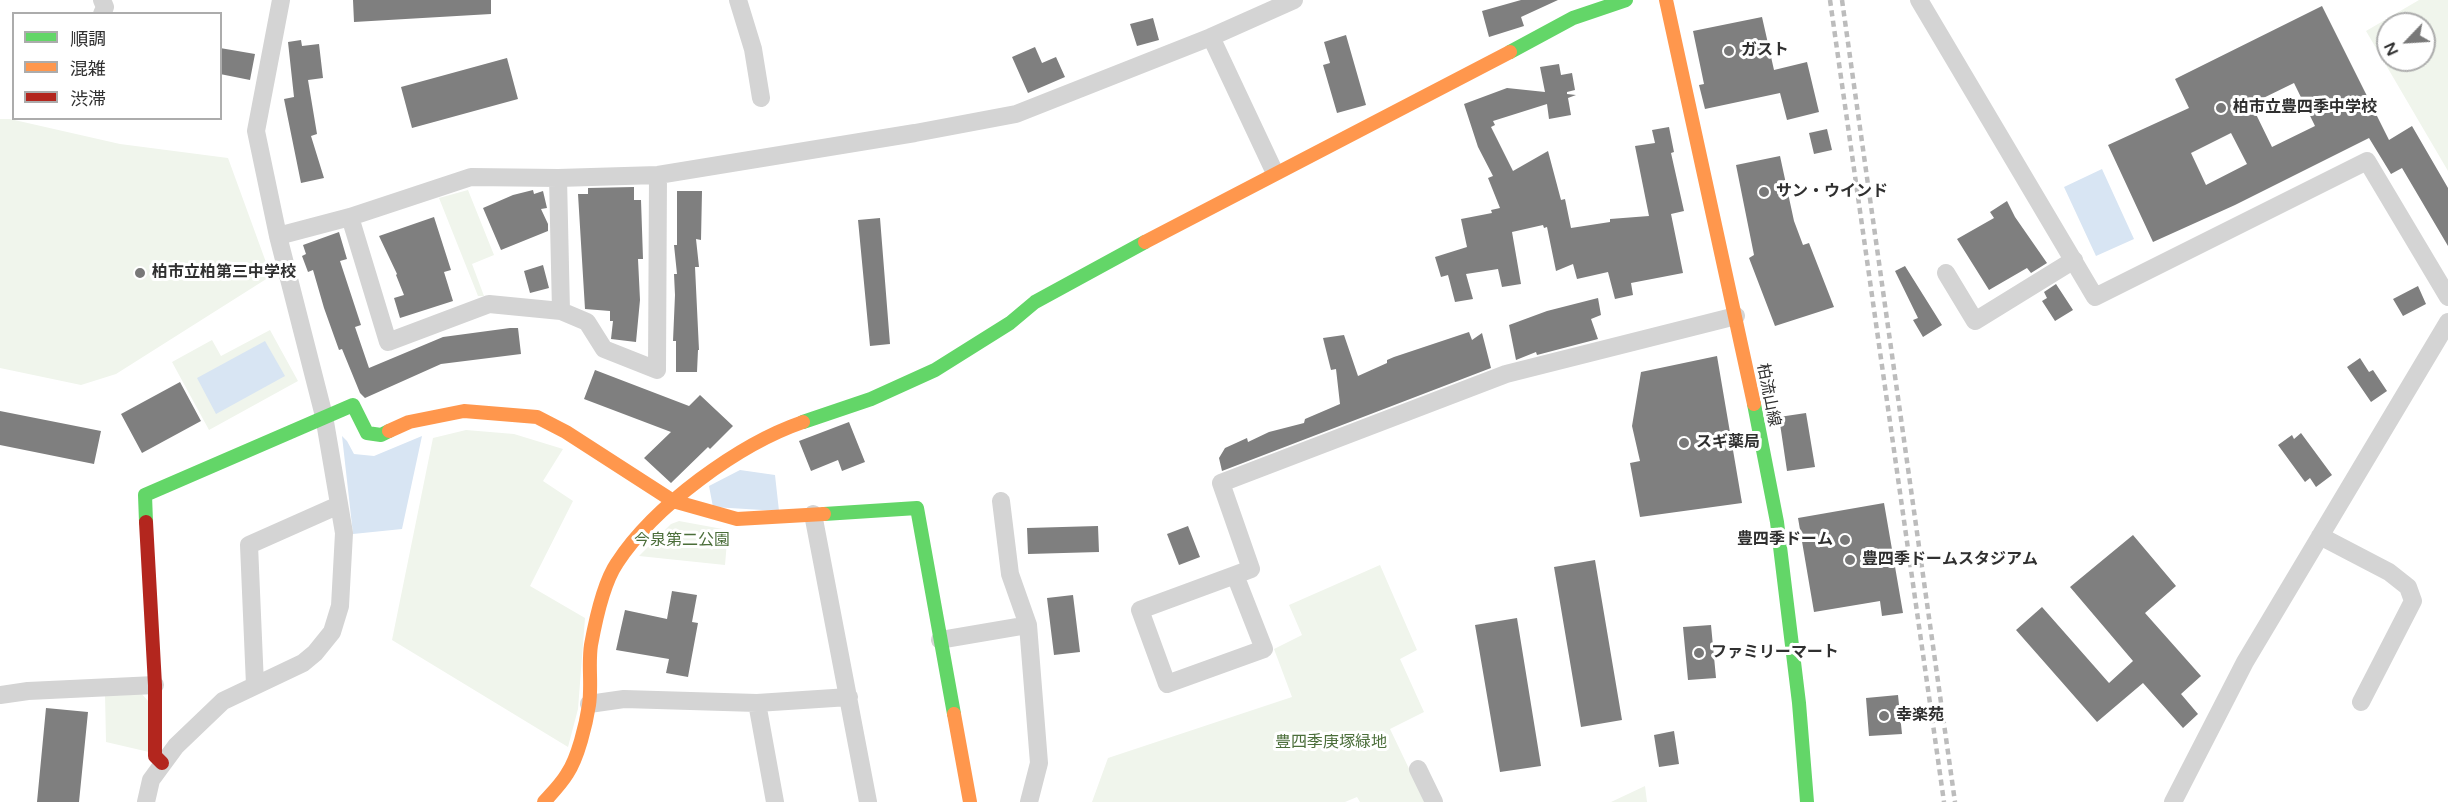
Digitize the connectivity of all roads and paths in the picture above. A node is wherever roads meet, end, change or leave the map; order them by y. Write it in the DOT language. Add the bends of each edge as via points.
graph roads {
  1 [pos="281,0"];
  2 [pos="738,0"];
  3 [pos="1294,0"];
  4 [pos="1626,0"];
  5 [pos="1666,0"];
  6 [pos="1918,0"];
  7 [pos="1211,37"];
  8 [pos="761,98"];
  9 [pos="1274,171"];
  10 [pos="658,175"];
  11 [pos="558,178"];
  12 [pos="350,217"];
  13 [pos="278,236"];
  14 [pos="2074,260"];
  15 [pos="1946,273"];
  16 [pos="2448,297"];
  17 [pos="561,311"];
  18 [pos="1736,316"];
  19 [pos="2448,322"];
  20 [pos="324,416"];
  21 [pos="674,501"];
  22 [pos="1001,501"];
  23 [pos="339,505"];
  24 [pos="813,514"];
  25 [pos="2320,536"];
  26 [pos="1235,575"];
  27 [pos="1028,625"];
  28 [pos="940,640"];
  29 [pos="155,685"];
  30 [pos="255,685"];
  31 [pos="0,695"];
  32 [pos="849,697"];
  33 [pos="2361,702"];
  34 [pos="757,703"];
  35 [pos="589,704"];
  36 [pos="162,763"];
  37 [pos="1418,769"];
  38 [pos="147,802"];
  39 [pos="544,802"];
  40 [pos="775,802"];
  41 [pos="868,802"];
  42 [pos="970,802"];
  43 [pos="1029,802"];
  44 [pos="1434,802"];
  45 [pos="1807,802"];
  46 [pos="2172,802"];
  1 -- 13 [label="street" via="256,131"];
  2 -- 8 [label="street" via="753,49"];
  3 -- 7 [label="street"];
  4 -- 9 [label="street" via="1573,18"];
  5 -- 18 [label="street, 柏流山線"];
  6 -- 14 [label="street"];
  7 -- 9 [label="street"];
  7 -- 10 [label="street" via="1016,114"];
  9 -- 21 [label="street" via="1035,302 1010,323 935,370 871,399 775,432 727,461"];
  10 -- 11 [label="street"];
  10 -- 17 [label="street" via="657,370 604,350 587,322"];
  11 -- 12 [label="street" via="471,177"];
  11 -- 17 [label="street"];
  12 -- 13 [label="street"];
  12 -- 17 [label="street" via="388,342 489,304"];
  13 -- 20 [label="street"];
  14 -- 15 [label="street" via="1975,321"];
  14 -- 16 [label="street" via="2095,297 2367,161"];
  18 -- 26 [label="street" via="1506,374 1221,483 1251,569"];
  18 -- 45 [label="street, 柏流山線" via="1777,522"];
  19 -- 25 [label="street"];
  20 -- 21 [label="street" via="352,405 367,433 381,435 409,422 464,411 537,417"];
  20 -- 23 [label="street"];
  20 -- 29 [label="street" via="145,495"];
  21 -- 24 [label="street" via="737,519"];
  21 -- 35 [label="street" via="630,544 615,565 597,616"];
  22 -- 27 [label="street" via="1010,573"];
  23 -- 30 [label="street" via="344,533 342,584 332,632 303,663"];
  23 -- 30 [label="street" via="249,545"];
  24 -- 28 [label="street" via="917,508"];
  24 -- 32 [label="street"];
  25 -- 33 [label="street" via="2389,572 2408,587 2413,602"];
  25 -- 46 [label="street" via="2245,662"];
  26 -- 26 [label="street" via="1263,649 1167,684 1140,610"];
  27 -- 28 [label="street"];
  27 -- 43 [label="street" via="1039,763"];
  28 -- 42 [label="street"];
  29 -- 31 [label="street"];
  29 -- 36 [label="street" via="154,756"];
  30 -- 36 [label="street" via="222,701"];
  32 -- 34 [label="street"];
  32 -- 41 [label="street"];
  34 -- 35 [label="street" via="624,699"];
  34 -- 40 [label="street"];
  35 -- 39 [label="street" via="575,758"];
  36 -- 38 [label="street" via="151,780"];
  37 -- 44 [label="street"];
}
